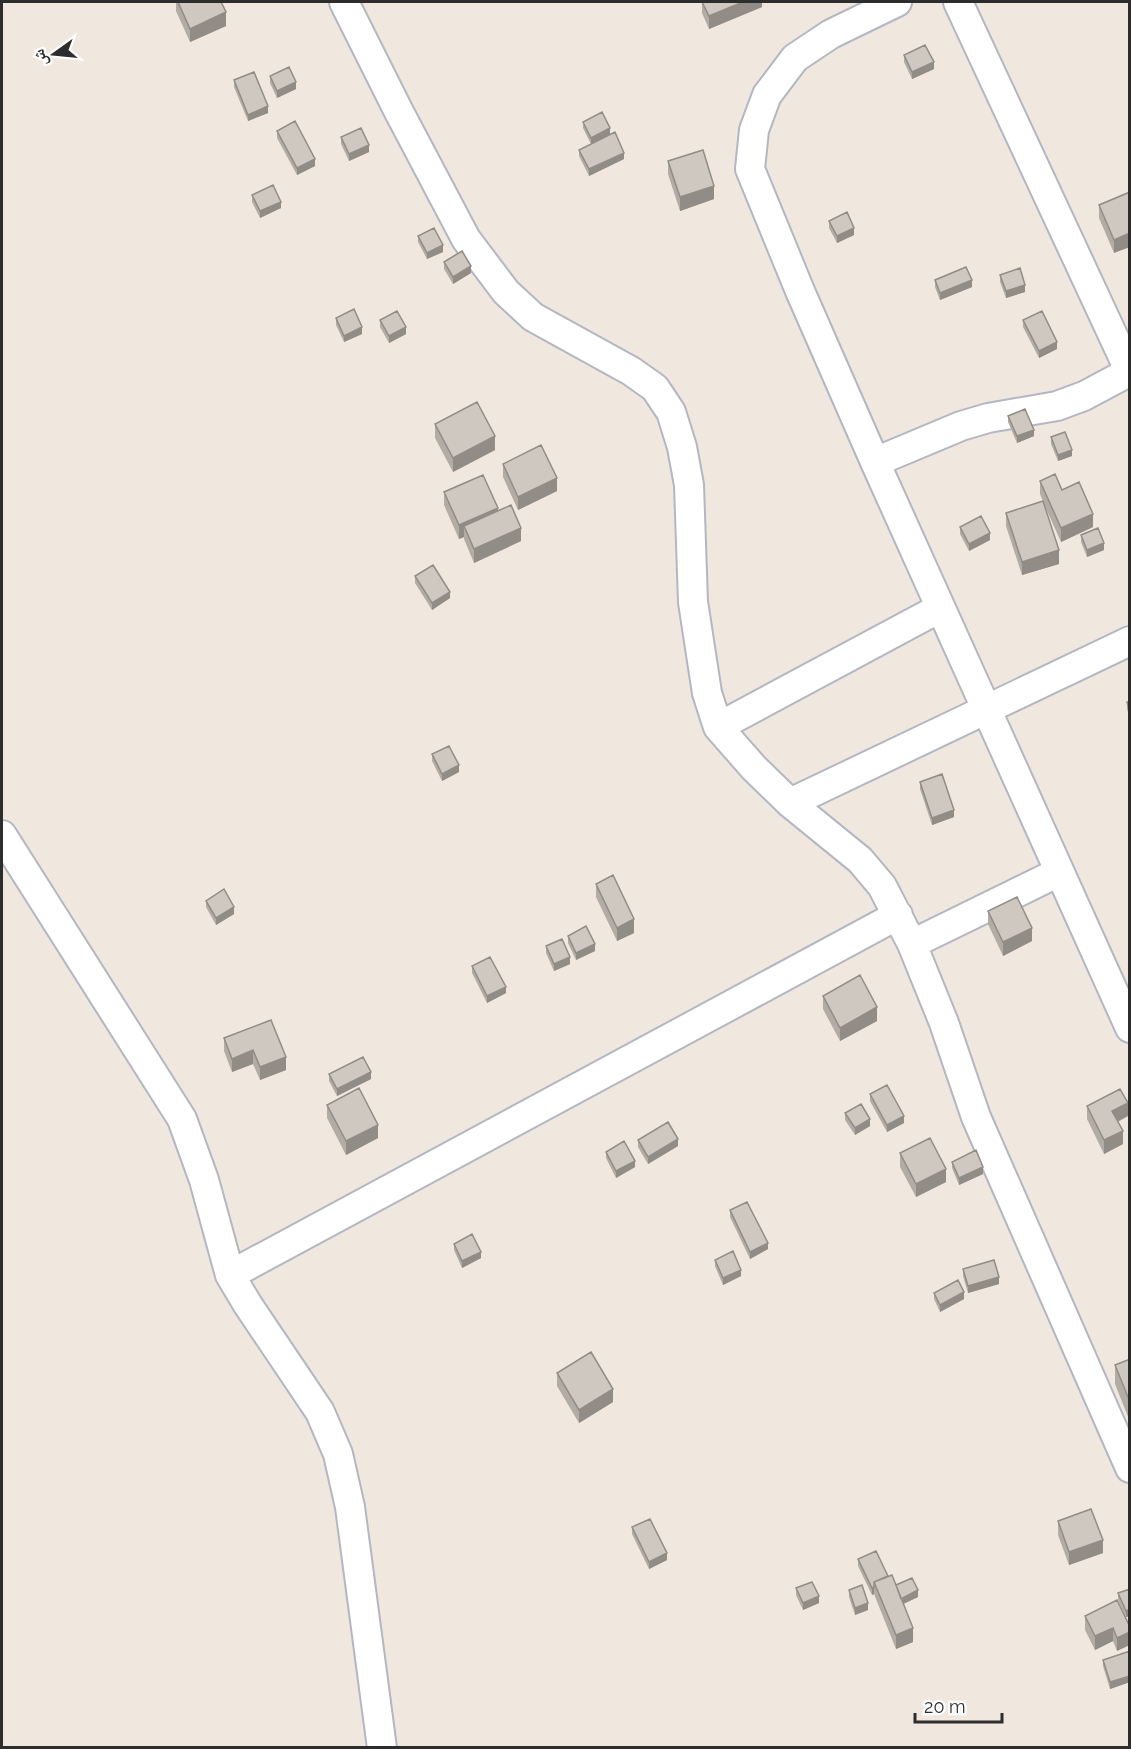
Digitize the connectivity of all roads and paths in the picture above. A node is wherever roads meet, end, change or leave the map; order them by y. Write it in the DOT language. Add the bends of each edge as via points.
graph roads {
  1 [pos="344,2"];
  2 [pos="897,2"];
  3 [pos="958,2"];
  4 [pos="1129,372"];
  5 [pos="875,462"];
  6 [pos="940,608"];
  7 [pos="1130,641"];
  8 [pos="985,709"];
  9 [pos="718,727"];
  10 [pos="790,803"];
  11 [pos="2,835"];
  12 [pos="1059,872"];
  13 [pos="898,915"];
  14 [pos="912,944"];
  15 [pos="1130,1028"];
  16 [pos="230,1275"];
  17 [pos="1130,1468"];
  18 [pos="382,1748"];
  1 -- 9 [label="street" via="466,239 506,292 533,317 631,371 654,388 671,412 689,485 693,602 707,693"];
  2 -- 5 [label="street" via="831,33 795,58 767,95 754,130 750,169"];
  3 -- 4 [label="street"];
  4 -- 5 [label="street" via="1057,406 960,426"];
  5 -- 6 [label="street"];
  6 -- 8 [label="street"];
  6 -- 9 [label="street"];
  7 -- 8 [label="street"];
  8 -- 10 [label="street"];
  8 -- 12 [label="street"];
  9 -- 10 [label="street"];
  10 -- 13 [label="street" via="860,860 882,886"];
  11 -- 16 [label="street" via="182,1119 204,1180"];
  12 -- 14 [label="street"];
  12 -- 15 [label="street"];
  13 -- 14 [label="street"];
  13 -- 16 [label="street"];
  14 -- 17 [label="street" via="976,1118"];
  16 -- 18 [label="street" via="320,1412 338,1454 350,1507"];
}
